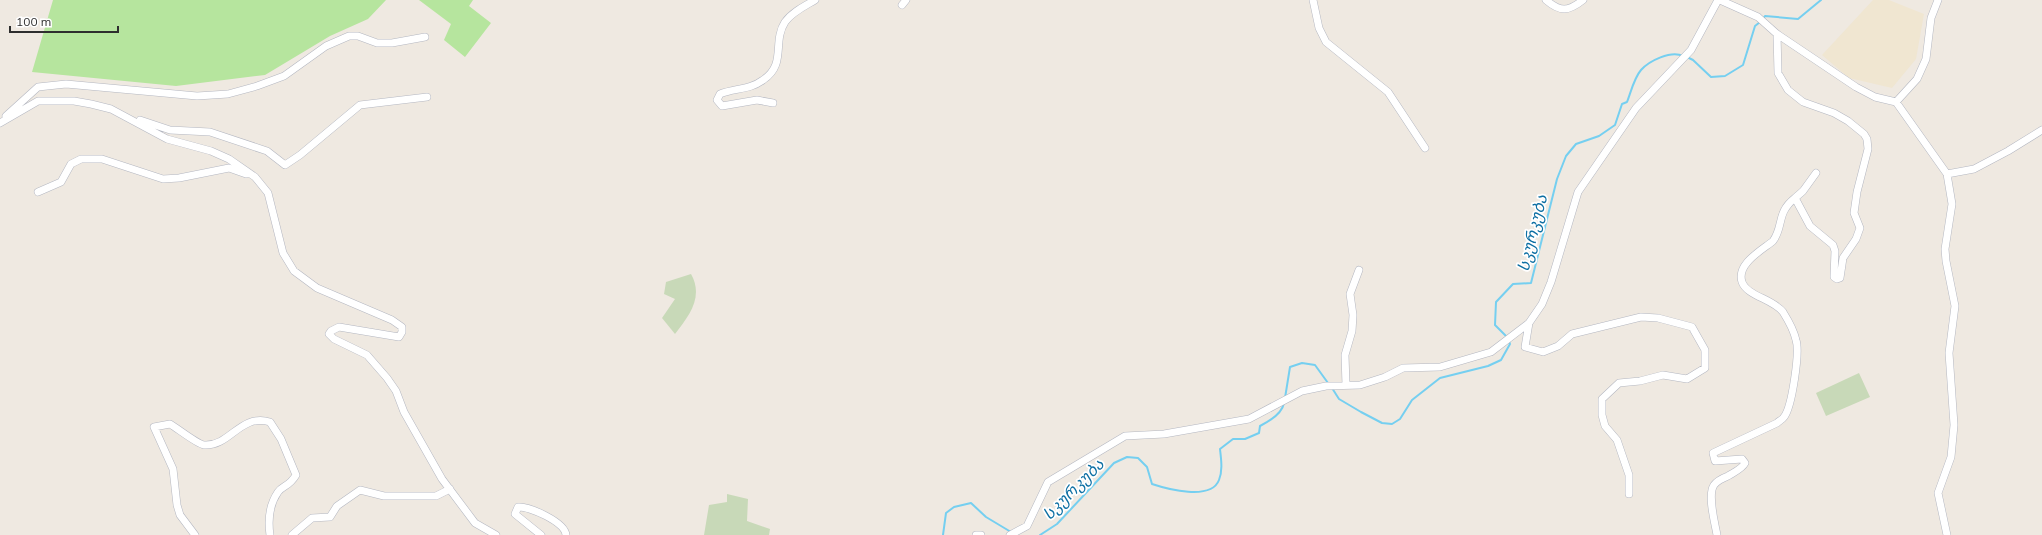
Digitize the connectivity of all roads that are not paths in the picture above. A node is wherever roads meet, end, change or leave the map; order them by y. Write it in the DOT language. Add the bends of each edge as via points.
graph roads {
  1 [pos="815,0"];
  2 [pos="1313,0"];
  3 [pos="1546,0"];
  4 [pos="1583,0"];
  5 [pos="1719,0"];
  6 [pos="1938,0"];
  7 [pos="1777,34"];
  8 [pos="425,37"];
  9 [pos="427,98"];
  10 [pos="1896,102"];
  11 [pos="773,103"];
  12 [pos="111,109"];
  13 [pos="0,123"];
  14 [pos="2042,130"];
  15 [pos="1425,148"];
  16 [pos="1816,173"];
  17 [pos="1947,174"];
  18 [pos="255,178"];
  19 [pos="38,192"];
  20 [pos="1795,198"];
  21 [pos="1359,270"];
  22 [pos="1528,323"];
  23 [pos="1346,385"];
  24 [pos="450,489"];
  25 [pos="1629,494"];
  26 [pos="196,535"];
  27 [pos="270,535"];
  28 [pos="292,535"];
  29 [pos="496,535"];
  30 [pos="541,535"];
  31 [pos="566,535"];
  32 [pos="976,535"];
  33 [pos="981,535"];
  34 [pos="1010,535"];
  35 [pos="1717,535"];
  36 [pos="1947,535"];
  1 -- 11 [label="street" via="791,15 785,22 780,32 776,68 753,87 720,94 717,100 722,106 756,100"];
  2 -- 15 [label="street" via="1319,28 1326,42 1388,92"];
  3 -- 4 [label="street" via="1560,9 1568,9"];
  5 -- 7 [label="street" via="1758,17"];
  5 -- 22 [label="street" via="1691,50 1636,108 1578,192 1551,282 1542,304"];
  6 -- 10 [label="street" via="1931,18 1926,59 1917,79"];
  7 -- 10 [label="street" via="1856,87 1875,97"];
  7 -- 20 [label="street" via="1778,73 1788,90 1803,102 1848,121 1867,139 1868,149 1854,213 1860,228 1856,239 1842,258 1840,278 1834,277 1833,245 1810,226"];
  8 -- 13 [label="street" via="377,43 358,36 349,36 326,46 284,76 228,94 197,96 66,84 38,87"];
  9 -- 12 [label="street" via="360,105 300,155 285,164 267,151 210,132 170,130"];
  10 -- 17 [label="street"];
  12 -- 13 [label="street" via="74,101 38,101"];
  12 -- 18 [label="street" via="167,139 229,159"];
  14 -- 17 [label="street" via="1974,169"];
  16 -- 20 [label="street"];
  17 -- 36 [label="street" via="1952,204 1945,249 1955,306 1949,353 1954,426 1951,457 1938,493"];
  18 -- 19 [label="street" via="229,168 163,179 92,158 81,159 71,164 61,182"];
  18 -- 24 [label="street" via="268,193 283,253 294,271 317,288 392,320 402,327 399,337 339,327 330,334 334,339 367,355 387,378 396,391 426,454"];
  20 -- 35 [label="street" via="1785,207 1777,237 1747,262 1742,273 1742,282 1747,290 1782,311 1789,324 1798,352 1795,381 1785,417 1713,453 1715,461 1742,459 1745,463 1743,467 1721,479 1712,490"];
  21 -- 23 [label="street" via="1350,294 1353,315 1346,355"];
  22 -- 23 [label="street" via="1490,352 1440,367 1403,368 1360,385"];
  22 -- 25 [label="street" via="1525,347 1543,352 1558,346 1572,334 1641,316 1692,327 1705,350 1705,368 1687,379 1663,374 1640,381 1619,383 1602,400 1605,426 1616,440 1629,475"];
  23 -- 34 [label="street" via="1302,391 1249,420 1164,434 1120,438 1048,482 1027,526"];
  24 -- 28 [label="street" via="436,496 384,496 360,490 337,506 330,517 312,518"];
  24 -- 29 [label="street" via="475,523"];
  26 -- 27 [label="street" via="180,515 173,469 154,427 170,424 203,445 220,443 244,425 270,422 282,439 296,475 291,483 278,492 268,518"];
  30 -- 31 [label="street" via="515,514 518,507 523,506 559,524 566,531"];
  32 -- 33 [label="street"];
}
